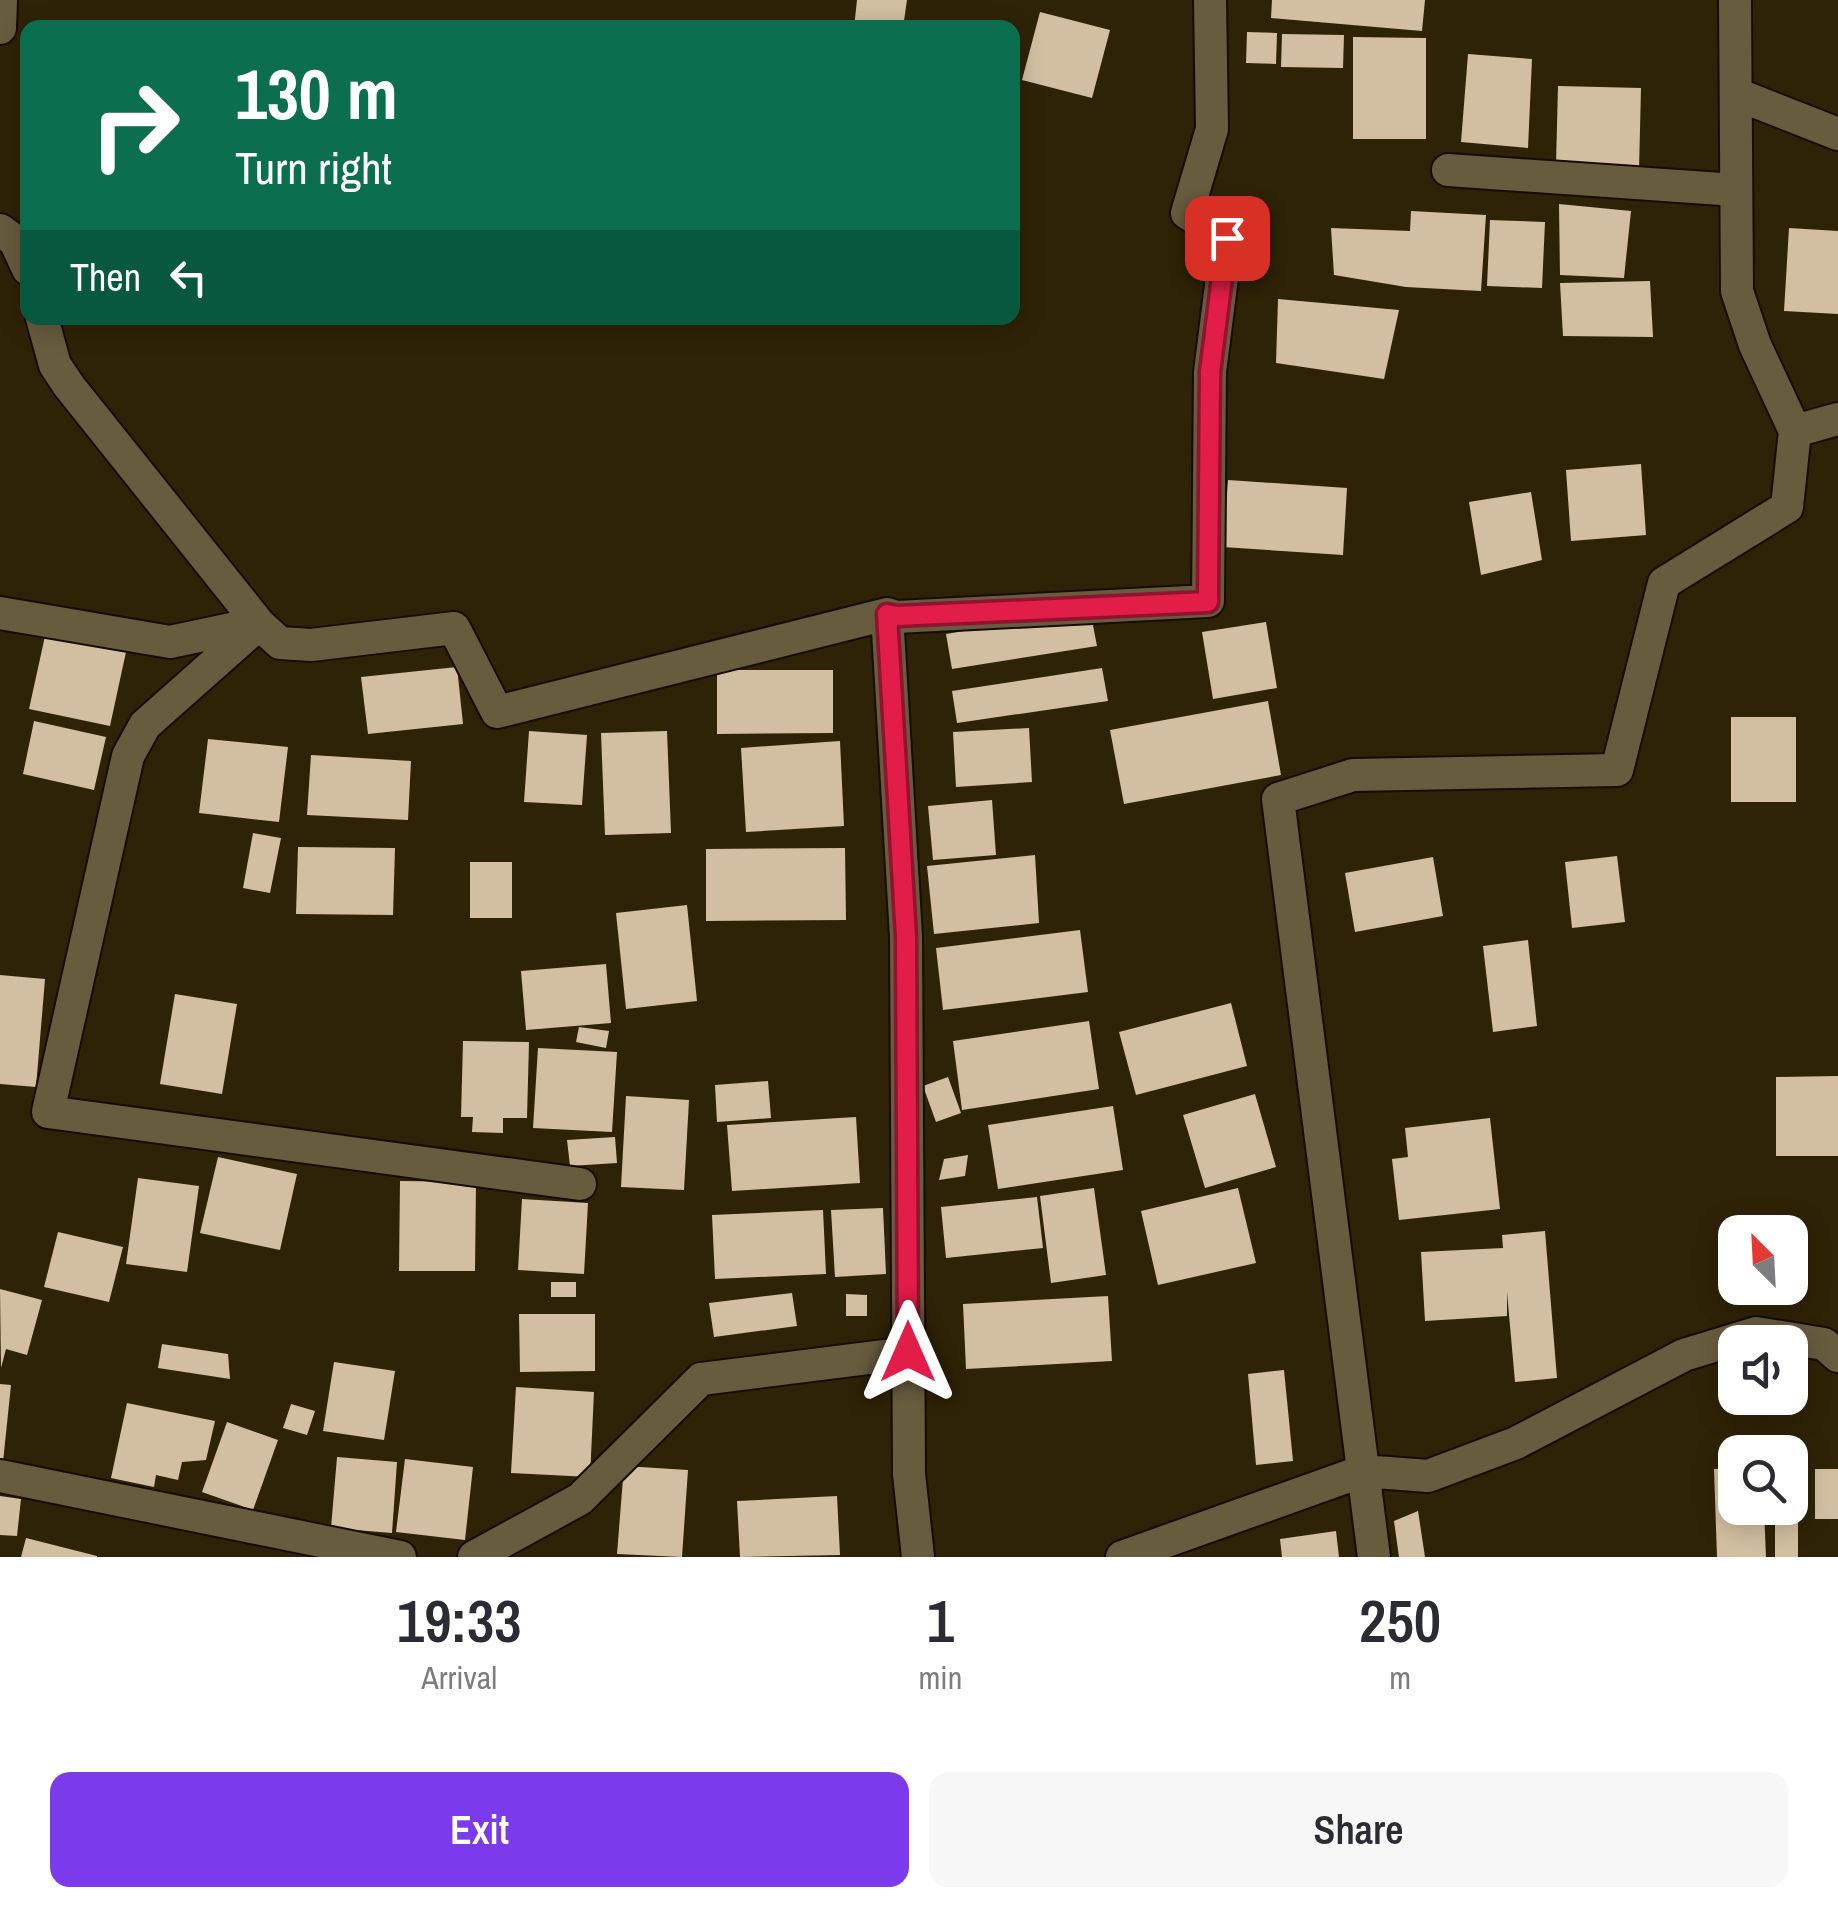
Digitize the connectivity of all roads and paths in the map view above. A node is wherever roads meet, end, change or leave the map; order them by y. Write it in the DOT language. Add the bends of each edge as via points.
graph roads {
  1 [pos="1,0"];
  2 [pos="1210,0"];
  3 [pos="1735,0"];
  4 [pos="0,28"];
  5 [pos="1736,94"];
  6 [pos="1838,134"];
  7 [pos="1448,170"];
  8 [pos="1736,190"];
  9 [pos="0,230"];
  10 [pos="20,252"];
  11 [pos="44,325"];
  12 [pos="1838,419"];
  13 [pos="1795,431"];
  14 [pos="0,614"];
  15 [pos="887,614"];
  16 [pos="259,624"];
  17 [pos="580,1184"];
  18 [pos="908,1352"];
  19 [pos="1838,1356"];
  20 [pos="1363,1471"];
  21 [pos="0,1476"];
  22 [pos="400,1557"];
  23 [pos="474,1557"];
  24 [pos="918,1557"];
  25 [pos="1122,1557"];
  26 [pos="1374,1557"];
  1 -- 4 [label="street"];
  2 -- 15 [label="street" via="1212,129 1187,213 1227,238 1210,372 1208,602"];
  3 -- 5 [label="street"];
  5 -- 6 [label="street"];
  5 -- 8 [label="street"];
  7 -- 8 [label="street"];
  8 -- 13 [label="street" via="1737,292"];
  9 -- 10 [label="street"];
  11 -- 16 [label="street" via="55,365 70,386"];
  12 -- 13 [label="street"];
  13 -- 20 [label="street" via="1787,506 1664,583 1617,770 1353,775 1278,799"];
  14 -- 16 [label="street" via="170,642"];
  15 -- 16 [label="street" via="498,712 454,628 312,645 280,643"];
  15 -- 18 [label="street" via="906,937"];
  16 -- 17 [label="street" via="146,725 128,756 48,1112"];
  18 -- 23 [label="street" via="701,1379 580,1498"];
  18 -- 24 [label="street"];
  19 -- 20 [label="street" via="1824,1344 1756,1332 1684,1355 1516,1443 1428,1476"];
  20 -- 25 [label="street"];
  20 -- 26 [label="street"];
  21 -- 22 [label="street"];
}
